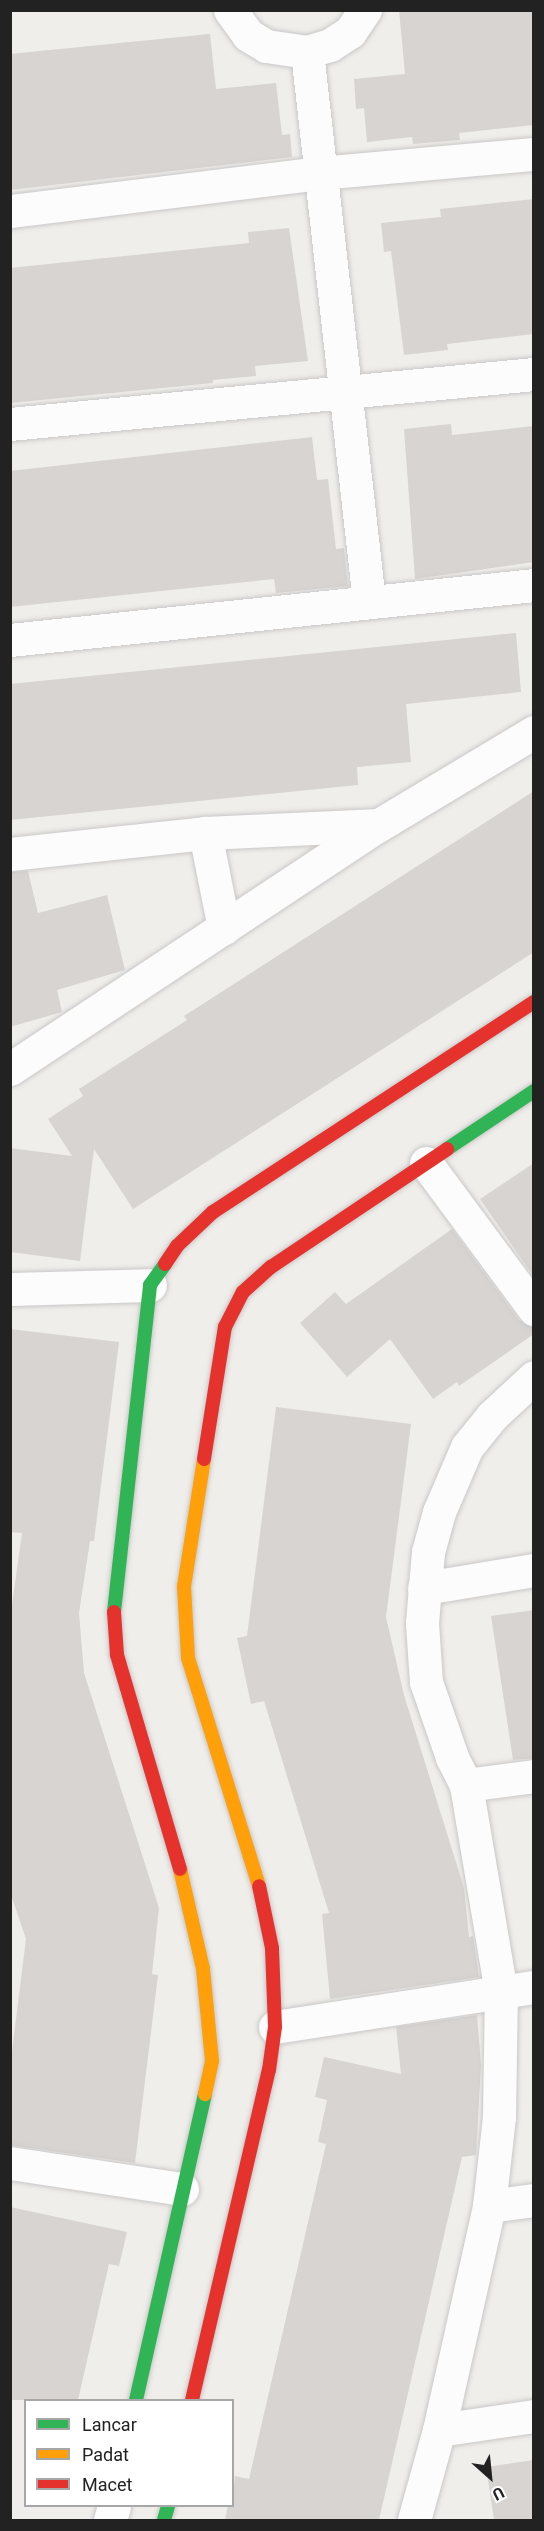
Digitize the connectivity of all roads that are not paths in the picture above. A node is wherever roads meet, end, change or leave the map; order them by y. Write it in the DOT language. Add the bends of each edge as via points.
graph roads {
  1 [pos="230,10"];
  2 [pos="365,10"];
  3 [pos="307,52"];
  4 [pos="534,154"];
  5 [pos="319,173"];
  6 [pos="10,211"];
  7 [pos="534,374"];
  8 [pos="345,391"];
  9 [pos="10,424"];
  10 [pos="534,585"];
  11 [pos="369,601"];
  12 [pos="10,640"];
  13 [pos="534,732"];
  14 [pos="379,825"];
  15 [pos="205,832"];
  16 [pos="10,854"];
  17 [pos="224,928"];
  18 [pos="534,1002"];
  19 [pos="10,1070"];
  20 [pos="534,1091"];
  21 [pos="426,1163"];
  22 [pos="150,1285"];
  23 [pos="10,1289"];
  24 [pos="534,1309"];
  25 [pos="534,1377"];
  26 [pos="534,1570"];
  27 [pos="424,1588"];
  28 [pos="534,1776"];
  29 [pos="466,1785"];
  30 [pos="534,1987"];
  31 [pos="501,1992"];
  32 [pos="276,2027"];
  33 [pos="10,2163"];
  34 [pos="182,2189"];
  35 [pos="534,2200"];
  36 [pos="489,2206"];
  37 [pos="136,2399"];
  38 [pos="192,2399"];
  39 [pos="534,2416"];
  40 [pos="439,2430"];
  41 [pos="414,2520"];
  1 -- 3 [label="street" via="248,35 266,46"];
  2 -- 3 [label="street" via="350,32 330,45"];
  3 -- 5 [label="street"];
  4 -- 5 [label="street"];
  5 -- 6 [label="street"];
  5 -- 8 [label="street"];
  7 -- 8 [label="street"];
  8 -- 9 [label="street"];
  8 -- 11 [label="street"];
  10 -- 11 [label="street"];
  11 -- 12 [label="street"];
  13 -- 14 [label="street"];
  14 -- 15 [label="street"];
  14 -- 17 [label="street"];
  15 -- 16 [label="street"];
  15 -- 17 [label="street"];
  17 -- 19 [label="street"];
  18 -- 22 [label="street" via="213,1212 177,1246"];
  20 -- 21 [label="street"];
  21 -- 24 [label="street"];
  21 -- 32 [label="street" via="271,1266 243,1292 223,1338 184,1586 183,1617 189,1658 265,1906 272,1947"];
  22 -- 23 [label="street"];
  22 -- 34 [label="street" via="114,1614 117,1655 191,1906 203,1970 212,2061"];
  25 -- 27 [label="street" via="492,1416 467,1447 438,1512"];
  26 -- 27 [label="street"];
  27 -- 29 [label="street" via="426,1682"];
  28 -- 29 [label="street"];
  29 -- 31 [label="street"];
  30 -- 31 [label="street"];
  31 -- 32 [label="street"];
  31 -- 36 [label="street" via="499,2117"];
  32 -- 38 [label="street"];
  33 -- 34 [label="street"];
  34 -- 37 [label="street"];
  35 -- 36 [label="street"];
  36 -- 40 [label="street"];
  39 -- 40 [label="street"];
  40 -- 41 [label="street"];
}
